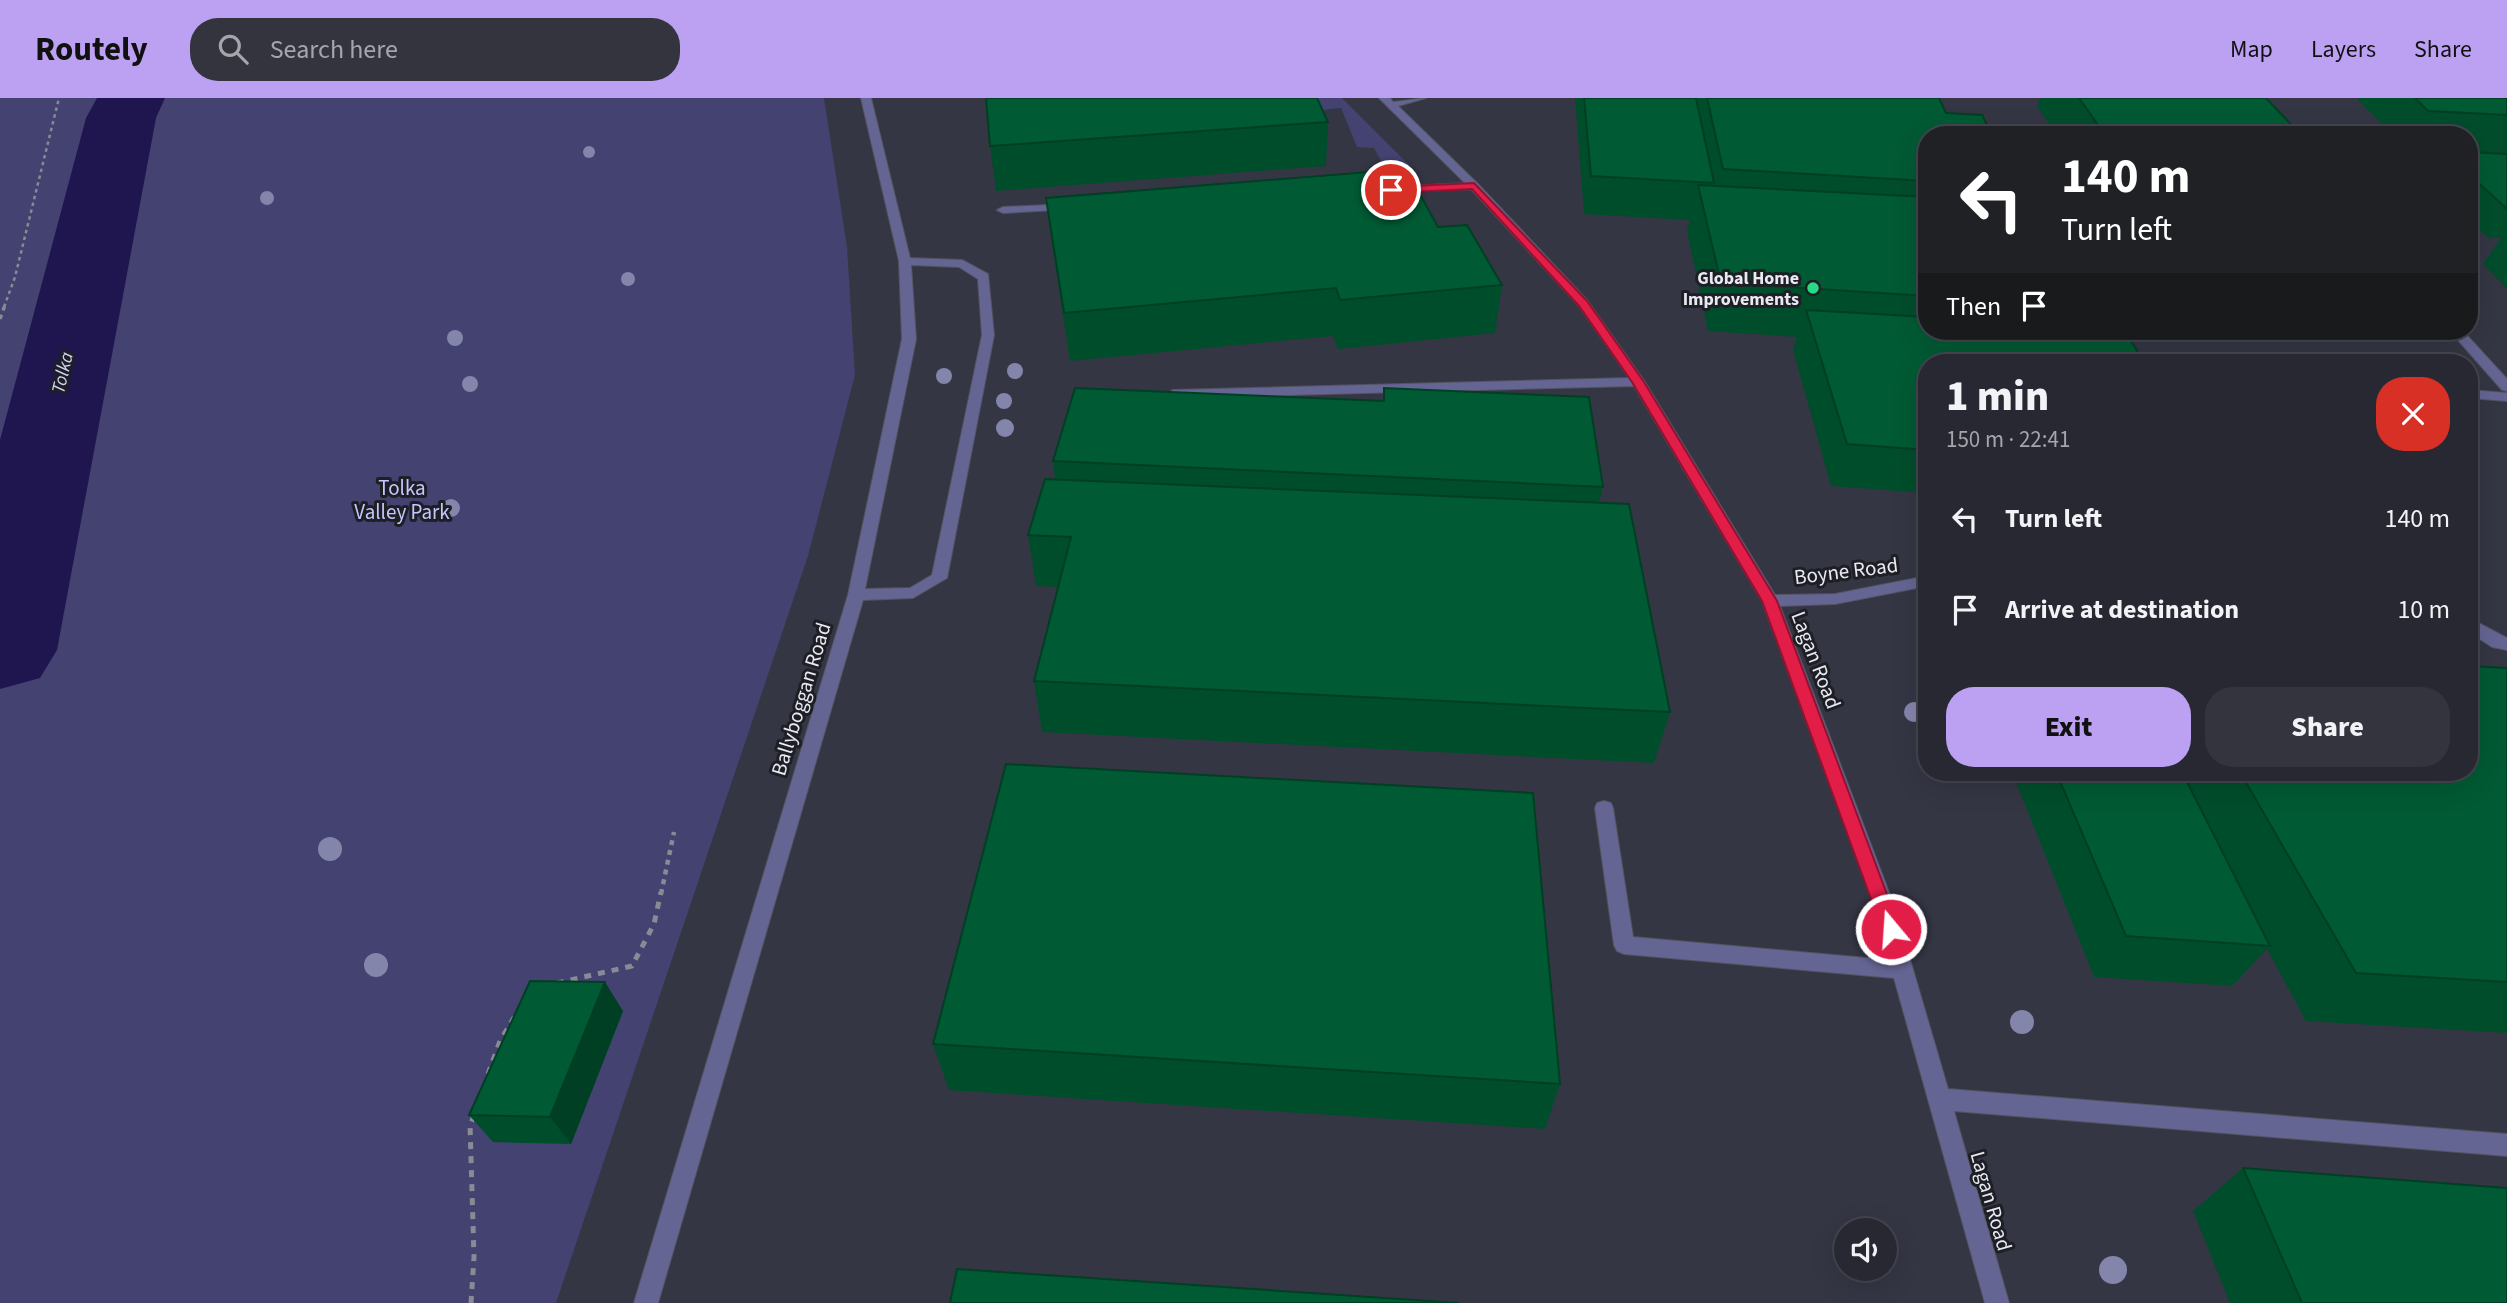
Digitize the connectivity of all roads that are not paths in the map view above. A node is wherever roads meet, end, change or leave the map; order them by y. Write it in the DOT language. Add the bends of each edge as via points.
graph roads {
  1 [pos="866,98"];
  2 [pos="1421,98"];
  3 [pos="1388,101"];
  4 [pos="1474,186"];
  5 [pos="1377,191"];
  6 [pos="1086,206"];
  7 [pos="1003,211"];
  8 [pos="905,261"];
  9 [pos="2464,340"];
  10 [pos="2477,354"];
  11 [pos="2478,355"];
  12 [pos="1638,382"];
  13 [pos="2507,387"];
  14 [pos="1164,394"];
  15 [pos="2478,395"];
  16 [pos="2507,397"];
  17 [pos="1918,583"];
  18 [pos="856,595"];
  19 [pos="1770,601"];
  20 [pos="2478,630"];
  21 [pos="2507,644"];
  22 [pos="1604,808"];
  23 [pos="1903,970"];
  24 [pos="1939,1099"];
  25 [pos="2507,1145"];
  26 [pos="646,1303"];
  27 [pos="1997,1303"];
  1 -- 8 [label="street, Ballyboggan Road"];
  2 -- 3 [label="street"];
  3 -- 4 [label="street, Lagan Road"];
  4 -- 5 [label="street"];
  4 -- 12 [label="street, Lagan Road" via="1583,303"];
  6 -- 7 [label="street"];
  8 -- 18 [label="street, Ballyboggan Road" via="909,339"];
  8 -- 18 [label="street" via="962,264 984,277 988,335 939,578 913,593"];
  9 -- 10 [label="street"];
  11 -- 13 [label="street"];
  12 -- 14 [label="street"];
  12 -- 19 [label="street, Lagan Road"];
  15 -- 16 [label="street"];
  17 -- 19 [label="street, Boyne Road" via="1835,599"];
  18 -- 26 [label="street, Ballyboggan Road"];
  19 -- 23 [label="street, Lagan Road" via="1885,908"];
  20 -- 21 [label="street"];
  22 -- 23 [label="street" via="1624,945"];
  23 -- 24 [label="street, Lagan Road"];
  24 -- 25 [label="street"];
  24 -- 27 [label="street, Lagan Road"];
}
